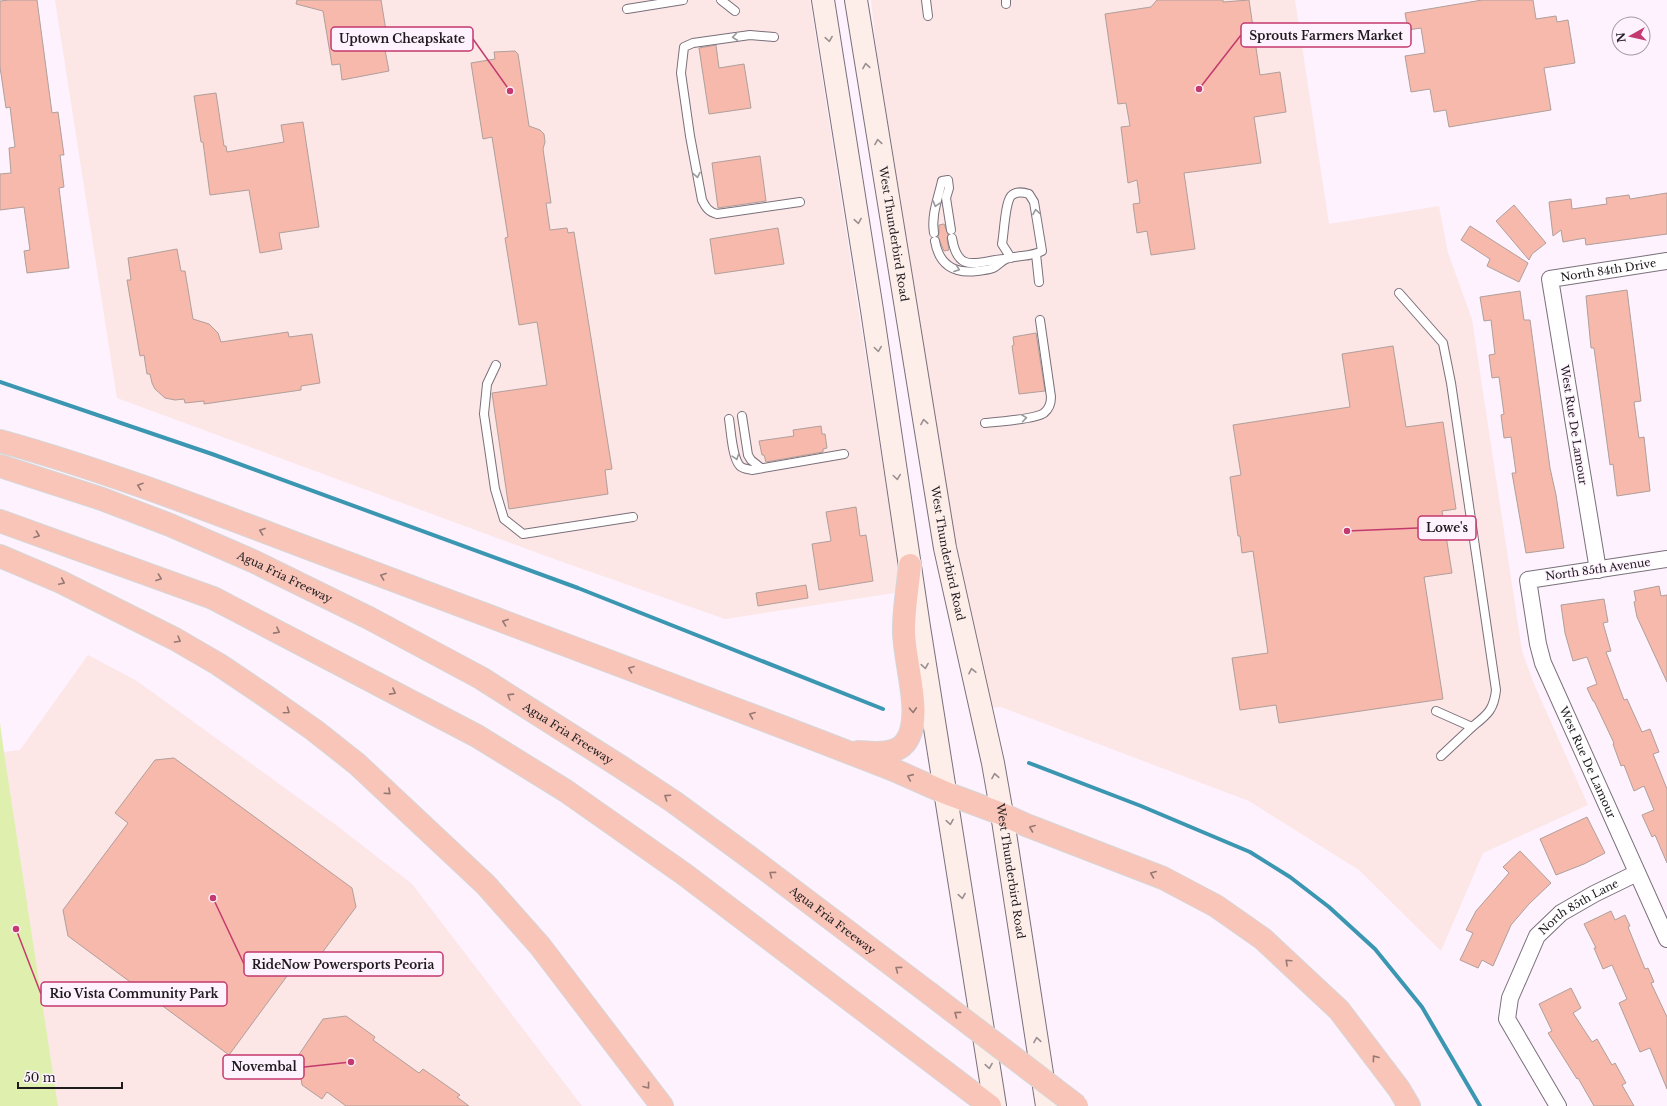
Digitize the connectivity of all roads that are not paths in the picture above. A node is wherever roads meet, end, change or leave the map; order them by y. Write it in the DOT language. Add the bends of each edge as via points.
graph roads {
  1 [pos="683,0"];
  2 [pos="721,0"];
  3 [pos="823,0"];
  4 [pos="856,0"];
  5 [pos="926,0"];
  6 [pos="627,9"];
  7 [pos="735,11"];
  8 [pos="928,16"];
  9 [pos="774,37"];
  10 [pos="800,202"];
  11 [pos="1036,254"];
  12 [pos="1008,259"];
  13 [pos="1667,261"];
  14 [pos="1550,279"];
  15 [pos="1039,282"];
  16 [pos="1399,293"];
  17 [pos="1040,320"];
  18 [pos="496,366"];
  19 [pos="742,416"];
  20 [pos="729,419"];
  21 [pos="985,423"];
  22 [pos="0,441"];
  23 [pos="844,454"];
  24 [pos="0,466"];
  25 [pos="761,468"];
  26 [pos="633,518"];
  27 [pos="0,521"];
  28 [pos="0,556"];
  29 [pos="1667,559"];
  30 [pos="910,565"];
  31 [pos="1598,570"];
  32 [pos="1528,580"];
  33 [pos="1436,711"];
  34 [pos="1472,727"];
  35 [pos="848,752"];
  36 [pos="1441,756"];
  37 [pos="946,793"];
  38 [pos="1002,814"];
  39 [pos="1637,873"];
  40 [pos="1667,939"];
  41 [pos="662,1106"];
  42 [pos="990,1106"];
  43 [pos="996,1106"];
  44 [pos="1047,1106"];
  45 [pos="1077,1106"];
  46 [pos="1409,1106"];
  47 [pos="1558,1106"];
  1 -- 6 [label="lane"];
  2 -- 7 [label="lane"];
  3 -- 30 [label="main road, one-way"];
  38 -- 4 [label="main road, West Thunderbird Road, one-way" via="945,548"];
  5 -- 8 [label="lane"];
  9 -- 10 [label="lane, one-way" via="750,35 693,43 684,47 681,73 690,136 702,200 710,212 718,214"];
  11 -- 12 [label="lane"];
  11 -- 12 [label="lane, one-way" via="1042,251 1034,202 1029,194 1020,192 1010,197 1002,244"];
  11 -- 15 [label="lane"];
  12 -- 12 [label="lane, one-way" via="972,264 955,255 946,198 948,180 942,181 932,222 937,252 941,258 960,272 992,268"];
  13 -- 14 [label="street, North 84th Drive"];
  14 -- 31 [label="street, West Rue De Lamour"];
  16 -- 34 [label="lane" via="1443,343 1451,383 1496,690 1495,702 1487,715"];
  21 -- 17 [label="lane, one-way" via="1038,416 1047,410 1051,396"];
  18 -- 26 [label="lane" via="487,384 484,414 495,489 504,519 524,534"];
  19 -- 25 [label="lane" via="748,455"];
  20 -- 25 [label="lane, one-way" via="737,462 745,469"];
  35 -- 22 [label="highway, one-way" via="152,490"];
  23 -- 25 [label="lane"];
  45 -- 24 [label="highway, Agua Fria Freeway, one-way, bridge" via="749,856 674,802 481,678 369,618 255,562 115,504"];
  27 -- 42 [label="highway, one-way" via="213,598 477,736 566,791 684,874"];
  28 -- 41 [label="highway, one-way" via="61,582 175,639 218,664 314,730 357,764 486,884 540,946"];
  29 -- 31 [label="street, North 85th Avenue"];
  30 -- 35 [label="highway, one-way" via="904,630 914,714 911,732 904,744 897,749 879,753"];
  30 -- 37 [label="main road, one-way"];
  31 -- 32 [label="street, North 85th Avenue"];
  32 -- 39 [label="street, West Rue De Lamour" via="1543,663"];
  33 -- 34 [label="lane"];
  34 -- 36 [label="lane"];
  37 -- 35 [label="highway, one-way"];
  37 -- 38 [label="highway"];
  37 -- 43 [label="main road, one-way"];
  44 -- 38 [label="main road, West Thunderbird Road, one-way"];
  46 -- 38 [label="highway, one-way" via="1339,1010 1263,939 1216,906 1163,878"];
  39 -- 40 [label="street, West Rue De Lamour"];
  39 -- 47 [label="street, North 85th Lane" via="1561,913 1537,936 1510,998 1506,1019"];
}
